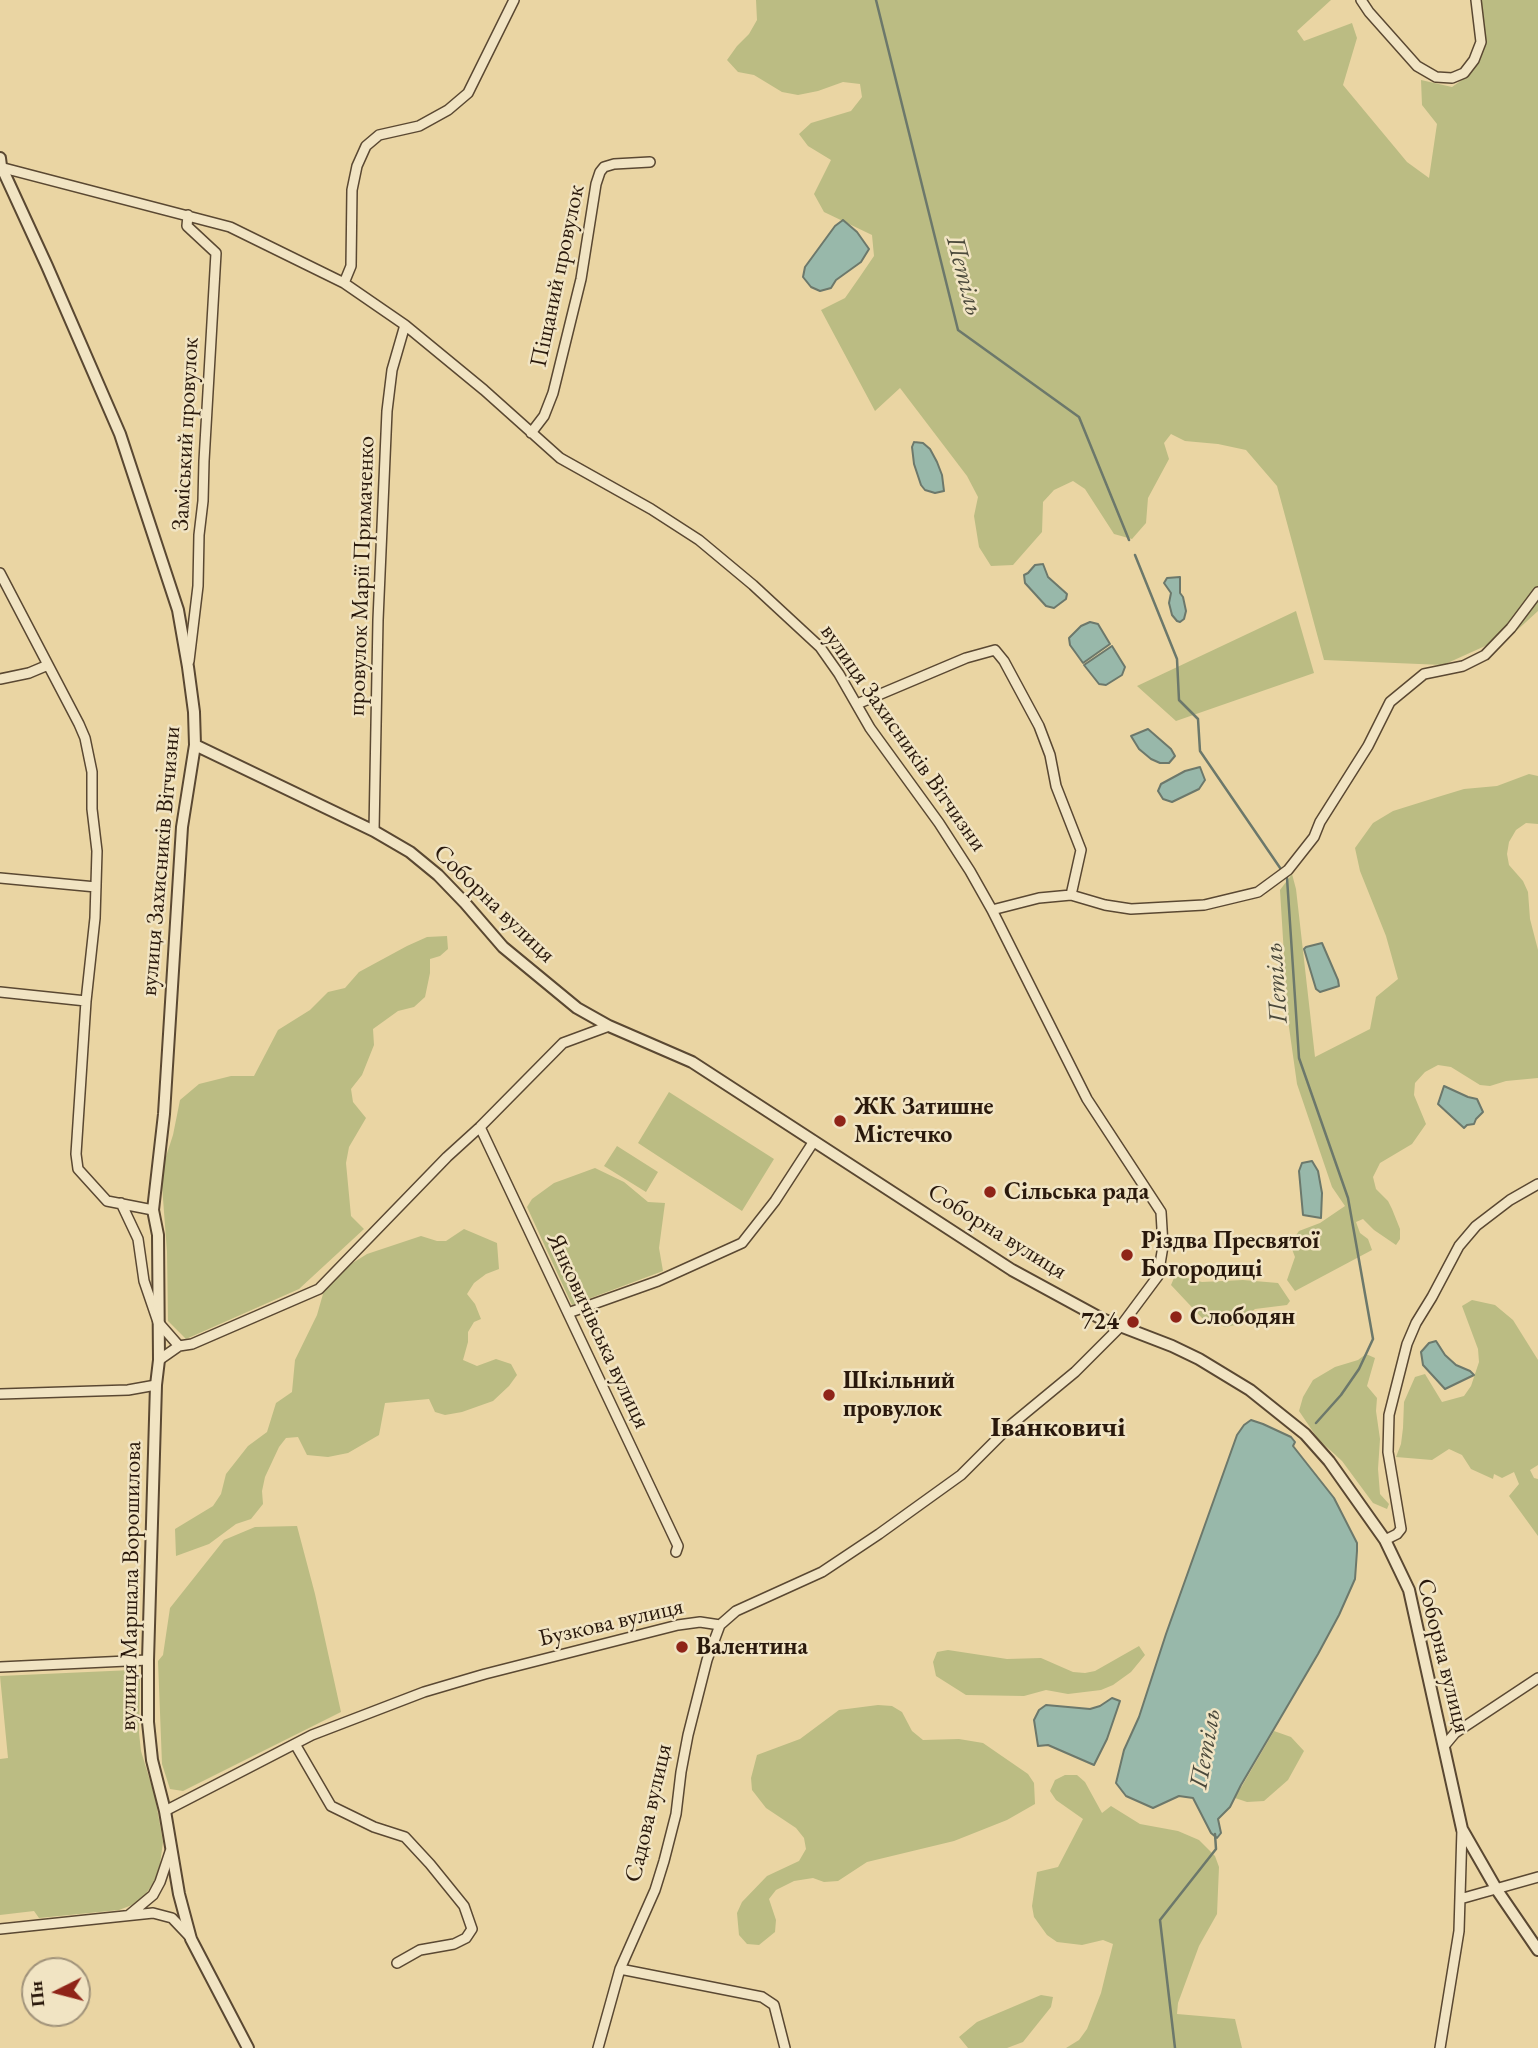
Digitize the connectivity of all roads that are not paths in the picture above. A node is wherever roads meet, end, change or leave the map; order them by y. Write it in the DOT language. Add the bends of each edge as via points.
graph roads {
  1 [pos="514,0"];
  2 [pos="1361,0"];
  3 [pos="1476,0"];
  4 [pos="650,162"];
  5 [pos="0,164"];
  6 [pos="188,215"];
  7 [pos="345,283"];
  8 [pos="405,325"];
  9 [pos="531,433"];
  10 [pos="0,573"];
  11 [pos="1538,592"];
  12 [pos="48,665"];
  13 [pos="188,667"];
  14 [pos="0,679"];
  15 [pos="857,704"];
  16 [pos="195,746"];
  17 [pos="374,831"];
  18 [pos="0,878"];
  19 [pos="96,887"];
  20 [pos="1071,895"];
  21 [pos="992,910"];
  22 [pos="0,992"];
  23 [pos="86,1000"];
  24 [pos="609,1026"];
  25 [pos="480,1127"];
  26 [pos="814,1141"];
  27 [pos="1538,1184"];
  28 [pos="121,1203"];
  29 [pos="153,1210"];
  30 [pos="568,1313"];
  31 [pos="158,1322"];
  32 [pos="1120,1327"];
  33 [pos="179,1346"];
  34 [pos="159,1360"];
  35 [pos="156,1385"];
  36 [pos="0,1394"];
  37 [pos="1385,1541"];
  38 [pos="676,1552"];
  39 [pos="720,1625"];
  40 [pos="148,1660"];
  41 [pos="0,1667"];
  42 [pos="1538,1678"];
  43 [pos="295,1744"];
  44 [pos="1445,1745"];
  45 [pos="165,1811"];
  46 [pos="1462,1829"];
  47 [pos="171,1847"];
  48 [pos="1538,1877"];
  49 [pos="1497,1890"];
  50 [pos="1460,1899"];
  51 [pos="129,1915"];
  52 [pos="0,1929"];
  53 [pos="191,1938"];
  54 [pos="1538,1950"];
  55 [pos="397,1963"];
  56 [pos="620,1969"];
  57 [pos="248,2048"];
  58 [pos="598,2048"];
  59 [pos="785,2048"];
  60 [pos="1440,2048"];
  1 -- 7 [label="street" via="468,93 419,126 379,135 366,146 352,190 351,266"];
  2 -- 3 [label="street" via="1417,66 1436,77 1451,78 1464,73 1481,42"];
  4 -- 9 [label="street, Піщаний провулок" via="614,164 600,172 554,393"];
  5 -- 6 [label="street, вулиця Захисників Вітчизни"];
  5 -- 13 [label="street, вулиця Захисників Вітчизни" via="120,434 178,610"];
  6 -- 7 [label="street, вулиця Захисників Вітчизни" via="230,227"];
  6 -- 13 [label="street, Заміський провулок" via="187,226 216,253 198,586"];
  7 -- 8 [label="street, вулиця Захисників Вітчизни"];
  8 -- 9 [label="street, вулиця Захисників Вітчизни"];
  8 -- 17 [label="street, провулок Марії Примаченко" via="392,370 387,411"];
  9 -- 15 [label="street, вулиця Захисників Вітчизни" via="560,458 699,540 820,647"];
  10 -- 12 [label="street"];
  11 -- 20 [label="street" via="1485,655 1463,666 1424,674 1390,702 1314,837 1288,870 1258,892 1204,905 1130,909"];
  12 -- 14 [label="street"];
  12 -- 19 [label="street" via="85,738 92,772"];
  13 -- 16 [label="street, вулиця Захисників Вітчизни"];
  15 -- 20 [label="street" via="995,650 1039,726 1056,786 1082,850"];
  15 -- 21 [label="street, вулиця Захисників Вітчизни"];
  16 -- 17 [label="street, Соборна вулиця"];
  16 -- 29 [label="street, вулиця Захисників Вітчизни" via="182,827 164,1114"];
  17 -- 24 [label="street, Соборна вулиця" via="438,875 503,947 547,984"];
  18 -- 19 [label="street"];
  19 -- 23 [label="street"];
  20 -- 21 [label="street"];
  21 -- 32 [label="street, вулиця Захисників Вітчизни" via="1087,1099 1161,1212 1163,1246 1158,1276"];
  22 -- 23 [label="street"];
  23 -- 28 [label="street" via="78,1169 107,1201"];
  24 -- 25 [label="street" via="563,1043"];
  24 -- 26 [label="street, Соборна вулиця" via="692,1062"];
  25 -- 30 [label="street, Янковичівська вулиця"];
  25 -- 33 [label="street" via="319,1289"];
  26 -- 30 [label="street" via="742,1243 658,1281"];
  26 -- 32 [label="street, Соборна вулиця" via="1012,1270"];
  27 -- 37 [label="street" via="1476,1226 1459,1246 1416,1323 1388,1422 1388,1452 1401,1530"];
  28 -- 29 [label="street"];
  28 -- 31 [label="street" via="138,1239 144,1281"];
  29 -- 31 [label="street, вулиця Захисників Вітчизни" via="158,1235"];
  30 -- 38 [label="street, Янковичівська вулиця" via="678,1546"];
  31 -- 33 [label="street"];
  31 -- 34 [label="street, вулиця Маршала Ворошилова"];
  32 -- 37 [label="street, Соборна вулиця" via="1199,1359 1250,1390 1305,1434"];
  32 -- 39 [label="street, Бузкова вулиця" via="961,1475 822,1573 748,1604"];
  33 -- 34 [label="street"];
  34 -- 35 [label="street, вулиця Маршала Ворошилова"];
  35 -- 36 [label="street"];
  35 -- 40 [label="street, вулиця Маршала Ворошилова"];
  37 -- 44 [label="street, Соборна вулиця" via="1409,1590"];
  39 -- 43 [label="street, Бузкова вулиця" via="678,1625 485,1674 424,1692"];
  39 -- 56 [label="street, Садова вулиця" via="688,1735 664,1861"];
  40 -- 41 [label="street"];
  40 -- 45 [label="street, вулиця Маршала Ворошилова" via="152,1760"];
  42 -- 44 [label="street" via="1455,1733"];
  43 -- 45 [label="street, Бузкова вулиця"];
  43 -- 55 [label="street" via="331,1806 405,1838 464,1906 472,1929 466,1938 420,1950"];
  44 -- 46 [label="street, Соборна вулиця"];
  45 -- 47 [label="street"];
  46 -- 49 [label="street, Соборна вулиця"];
  46 -- 50 [label="street"];
  47 -- 51 [label="street" via="153,1895"];
  47 -- 53 [label="street"];
  48 -- 49 [label="street"];
  49 -- 50 [label="street"];
  49 -- 54 [label="street, Соборна вулиця"];
  50 -- 60 [label="street"];
  51 -- 52 [label="street"];
  51 -- 53 [label="street" via="164,1915"];
  53 -- 57 [label="street"];
  56 -- 58 [label="street, Садова вулиця"];
  56 -- 59 [label="street" via="762,1997 774,2005"];
}
